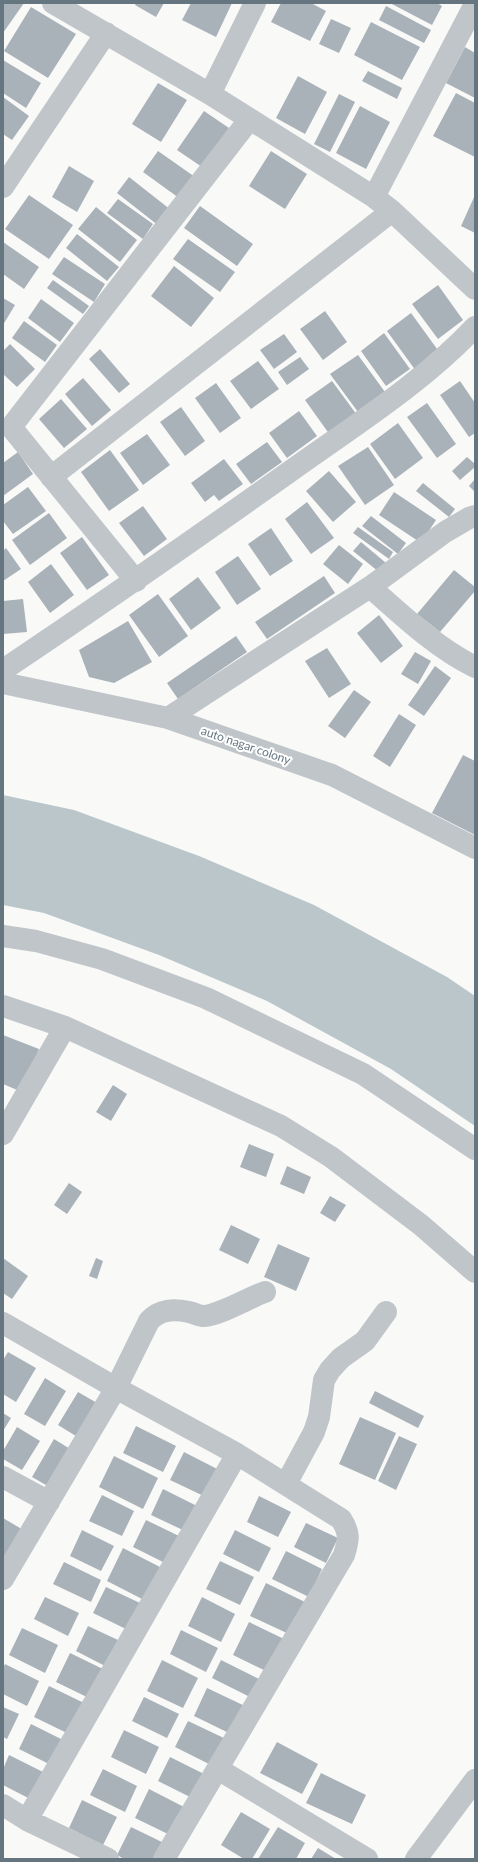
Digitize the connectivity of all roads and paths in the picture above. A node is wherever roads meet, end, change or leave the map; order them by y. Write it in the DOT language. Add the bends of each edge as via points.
graph roads {
  1 [pos="53,3"];
  2 [pos="255,3"];
  3 [pos="475,4"];
  4 [pos="106,33"];
  5 [pos="210,94"];
  6 [pos="249,120"];
  7 [pos="3,188"];
  8 [pos="374,198"];
  9 [pos="392,211"];
  10 [pos="475,289"];
  11 [pos="475,326"];
  12 [pos="51,477"];
  13 [pos="475,516"];
  14 [pos="136,580"];
  15 [pos="370,587"];
  16 [pos="475,667"];
  17 [pos="3,670"];
  18 [pos="3,683"];
  19 [pos="168,718"];
  20 [pos="475,848"];
  21 [pos="3,936"];
  22 [pos="3,1006"];
  23 [pos="65,1027"];
  24 [pos="3,1134"];
  25 [pos="475,1149"];
  26 [pos="475,1272"];
  27 [pos="265,1292"];
  28 [pos="386,1312"];
  29 [pos="3,1323"];
  30 [pos="116,1388"];
  31 [pos="237,1454"];
  32 [pos="3,1477"];
  33 [pos="286,1484"];
  34 [pos="49,1502"];
  35 [pos="3,1579"];
  36 [pos="218,1769"];
  37 [pos="475,1780"];
  38 [pos="3,1805"];
  39 [pos="27,1820"];
  40 [pos="108,1859"];
  41 [pos="164,1859"];
  42 [pos="367,1859"];
  43 [pos="416,1859"];
  1 -- 4 [label="street"];
  2 -- 5 [label="street"];
  3 -- 8 [label="street"];
  4 -- 5 [label="street"];
  4 -- 7 [label="street"];
  5 -- 6 [label="street"];
  6 -- 8 [label="street"];
  6 -- 12 [label="street" via="11,427"];
  8 -- 9 [label="street"];
  9 -- 10 [label="street"];
  9 -- 12 [label="street"];
  11 -- 14 [label="street" via="458,345 409,387"];
  12 -- 14 [label="street"];
  13 -- 15 [label="street" via="445,532"];
  14 -- 17 [label="street"];
  15 -- 16 [label="street" via="451,655"];
  15 -- 19 [label="street"];
  18 -- 19 [label="street, auto nagar colony"];
  19 -- 20 [label="street, auto nagar colony" via="332,775"];
  21 -- 25 [label="street" via="36,941 102,959 206,998 363,1074"];
  22 -- 23 [label="street"];
  23 -- 24 [label="street"];
  23 -- 26 [label="street" via="281,1126 337,1161 421,1225"];
  27 -- 30 [label="street" via="203,1316 168,1310 155,1314 149,1321"];
  28 -- 33 [label="street" via="365,1341 341,1358 324,1380 319,1417 314,1432"];
  29 -- 30 [label="street"];
  30 -- 31 [label="street"];
  30 -- 34 [label="street"];
  31 -- 33 [label="street"];
  31 -- 39 [label="street"];
  32 -- 34 [label="street"];
  33 -- 36 [label="street" via="341,1519 348,1529 348,1542 344,1555"];
  34 -- 35 [label="street"];
  36 -- 41 [label="street"];
  36 -- 42 [label="street"];
  37 -- 43 [label="street"];
  38 -- 39 [label="street"];
  39 -- 40 [label="street"];
}
